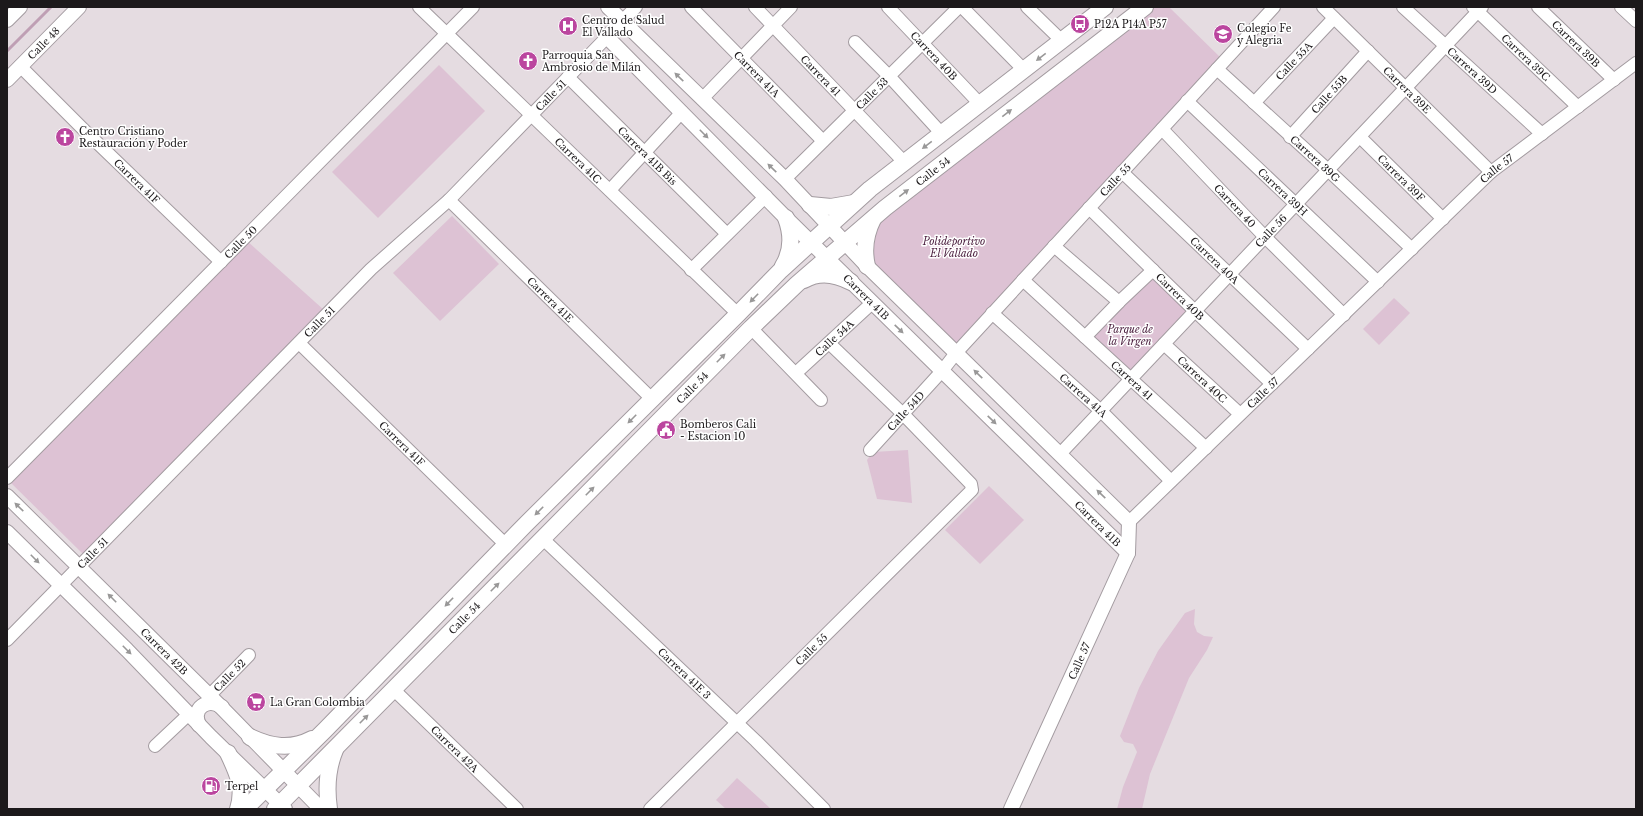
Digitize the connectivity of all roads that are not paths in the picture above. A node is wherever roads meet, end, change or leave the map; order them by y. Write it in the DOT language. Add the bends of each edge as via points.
graph roads {
  1 [pos="20,7"];
  2 [pos="80,7"];
  3 [pos="419,7"];
  4 [pos="473,7"];
  5 [pos="608,7"];
  6 [pos="636,7"];
  7 [pos="691,7"];
  8 [pos="755,7"];
  9 [pos="791,7"];
  10 [pos="888,7"];
  11 [pos="960,7"];
  12 [pos="1027,7"];
  13 [pos="1145,7"];
  14 [pos="1274,7"];
  15 [pos="1324,7"];
  16 [pos="1403,7"];
  17 [pos="1621,7"];
  18 [pos="1100,8"];
  19 [pos="1478,8"];
  20 [pos="1543,9"];
  21 [pos="1334,18"];
  22 [pos="7,20"];
  23 [pos="622,21"];
  24 [pos="1636,21"];
  25 [pos="773,26"];
  26 [pos="447,34"];
  27 [pos="607,37"];
  28 [pos="1062,40"];
  29 [pos="855,42"];
  30 [pos="922,43"];
  31 [pos="1445,46"];
  32 [pos="1368,51"];
  33 [pos="742,58"];
  34 [pos="1636,63"];
  35 [pos="20,66"];
  36 [pos="1217,69"];
  37 [pos="1024,70"];
  38 [pos="889,76"];
  39 [pos="568,77"];
  40 [pos="7,80"];
  41 [pos="1614,80"];
  42 [pos="1406,88"];
  43 [pos="702,99"];
  44 [pos="1187,101"];
  45 [pos="1254,103"];
  46 [pos="981,104"];
  47 [pos="1578,107"];
  48 [pos="854,110"];
  49 [pos="682,112"];
  50 [pos="531,115"];
  51 [pos="1162,129"];
  52 [pos="942,134"];
  53 [pos="1542,134"];
  54 [pos="1290,137"];
  55 [pos="1360,137"];
  56 [pos="824,141"];
  57 [pos="645,153"];
  58 [pos="904,162"];
  59 [pos="1328,170"];
  60 [pos="1122,172"];
  61 [pos="1491,172"];
  62 [pos="785,179"];
  63 [pos="870,189"];
  64 [pos="610,190"];
  65 [pos="766,196"];
  66 [pos="449,200"];
  67 [pos="854,203"];
  68 [pos="810,205"];
  69 [pos="1296,205"];
  70 [pos="1089,208"];
  71 [pos="879,213"];
  72 [pos="786,218"];
  73 [pos="1443,219"];
  74 [pos="829,226"];
  75 [pos="727,234"];
  76 [pos="1265,237"];
  77 [pos="812,242"];
  78 [pos="845,242"];
  79 [pos="1054,246"];
  80 [pos="1412,249"];
  81 [pos="828,257"];
  82 [pos="221,262"];
  83 [pos="867,266"];
  84 [pos="691,270"];
  85 [pos="781,270"];
  86 [pos="1153,270"];
  87 [pos="1230,274"];
  88 [pos="1023,280"];
  89 [pos="851,282"];
  90 [pos="1378,282"];
  91 [pos="797,284"];
  92 [pos="872,302"];
  93 [pos="1119,302"];
  94 [pos="1195,311"];
  95 [pos="992,313"];
  96 [pos="738,314"];
  97 [pos="1344,314"];
  98 [pos="750,328"];
  99 [pos="1085,337"];
  100 [pos="299,343"];
  101 [pos="829,343"];
  102 [pos="1164,344"];
  103 [pos="1308,349"];
  104 [pos="956,353"];
  105 [pos="942,371"];
  106 [pos="796,373"];
  107 [pos="1132,379"];
  108 [pos="1272,384"];
  109 [pos="652,399"];
  110 [pos="821,400"];
  111 [pos="1101,411"];
  112 [pos="903,414"];
  113 [pos="1240,414"];
  114 [pos="1206,448"];
  115 [pos="870,450"];
  116 [pos="1060,454"];
  117 [pos="7,478"];
  118 [pos="1171,481"];
  119 [pos="7,496"];
  120 [pos="1129,522"];
  121 [pos="7,532"];
  122 [pos="543,538"];
  123 [pos="506,545"];
  124 [pos="1128,554"];
  125 [pos="80,566"];
  126 [pos="62,585"];
  127 [pos="7,640"];
  128 [pos="249,655"];
  129 [pos="393,689"];
  130 [pos="209,696"];
  131 [pos="222,708"];
  132 [pos="189,714"];
  133 [pos="737,723"];
  134 [pos="199,725"];
  135 [pos="325,730"];
  136 [pos="250,737"];
  137 [pos="155,746"];
  138 [pos="336,746"];
  139 [pos="228,753"];
  140 [pos="283,771"];
  141 [pos="298,786"];
  142 [pos="265,789"];
  143 [pos="280,807"];
  144 [pos="238,809"];
  145 [pos="245,809"];
  146 [pos="321,809"];
  147 [pos="329,809"];
  148 [pos="517,809"];
  149 [pos="650,809"];
  150 [pos="824,809"];
  151 [pos="1011,809"];
  1 -- 22 [label="street"];
  2 -- 35 [label="street, Calle 48"];
  3 -- 26 [label="street, Carrera 41C"];
  4 -- 26 [label="street, Calle 50"];
  5 -- 23 [label="street"];
  6 -- 23 [label="street, Calle 51"];
  7 -- 33 [label="street, Carrera 41A"];
  8 -- 25 [label="street, Carrera 41"];
  9 -- 25 [label="street"];
  10 -- 30 [label="street, Carrera 40B"];
  11 -- 30 [label="street, Calle 53"];
  11 -- 37 [label="street"];
  12 -- 28 [label="street"];
  71 -- 13 [label="main road, Calle 54, one-way"];
  14 -- 36 [label="street, Calle 55"];
  15 -- 21 [label="street, Carrera 39E"];
  16 -- 31 [label="street, Carrera 39D"];
  17 -- 24 [label="street"];
  18 -- 28 [label="main road, Calle 54"];
  19 -- 31 [label="street, Calle 56"];
  19 -- 47 [label="street, Carrera 39C"];
  20 -- 41 [label="street, Carrera 39B"];
  21 -- 32 [label="street, Carrera 39E"];
  21 -- 45 [label="street, Calle 55A"];
  23 -- 27 [label="street, Calle 51"];
  43 -- 23 [label="street, one-way"];
  25 -- 33 [label="street"];
  25 -- 48 [label="street, Carrera 41"];
  26 -- 50 [label="street, Carrera 41C"];
  26 -- 82 [label="street, Calle 50"];
  27 -- 39 [label="street, Calle 51"];
  27 -- 49 [label="street, Carrera 41B"];
  28 -- 37 [label="main road, Calle 54, one-way"];
  29 -- 38 [label="street"];
  30 -- 38 [label="street, Calle 53"];
  30 -- 46 [label="street, Carrera 40B"];
  31 -- 42 [label="street, Calle 56"];
  31 -- 53 [label="street, Carrera 39D"];
  32 -- 42 [label="street, Carrera 39E"];
  32 -- 54 [label="street, Calle 55B"];
  33 -- 43 [label="street"];
  33 -- 56 [label="street, Carrera 41A"];
  34 -- 41 [label="street, Calle 57"];
  35 -- 40 [label="street, Calle 48"];
  35 -- 82 [label="street, Carrera 41F"];
  36 -- 44 [label="street, Calle 55"];
  36 -- 45 [label="street, Carrera 39G"];
  37 -- 46 [label="main road, Calle 54"];
  38 -- 48 [label="street, Calle 53"];
  38 -- 52 [label="street"];
  39 -- 50 [label="street, Calle 51"];
  39 -- 57 [label="street, Carrera 41B Bis"];
  41 -- 47 [label="street, Calle 57"];
  42 -- 55 [label="street, Calle 56"];
  42 -- 61 [label="street, Carrera 39E"];
  62 -- 43 [label="street, one-way"];
  44 -- 51 [label="street, Calle 55"];
  44 -- 69 [label="street, Carrera 39H"];
  45 -- 54 [label="street, Carrera 39G"];
  46 -- 52 [label="main road, Calle 54"];
  47 -- 53 [label="street, Calle 57"];
  48 -- 56 [label="street, Calle 53"];
  48 -- 58 [label="street, Carrera 41"];
  49 -- 57 [label="street"];
  49 -- 65 [label="street, Carrera 41B, one-way"];
  50 -- 64 [label="street, Carrera 41C"];
  50 -- 66 [label="street, Calle 51"];
  51 -- 60 [label="street, Calle 55"];
  51 -- 76 [label="street, Carrera 40"];
  52 -- 58 [label="main road, Calle 54, one-way"];
  53 -- 61 [label="street, Calle 57"];
  54 -- 59 [label="street, Carrera 39G"];
  55 -- 59 [label="street, Calle 56"];
  55 -- 73 [label="street, Carrera 39F"];
  56 -- 62 [label="street, Calle 53"];
  57 -- 64 [label="street"];
  57 -- 75 [label="street, Carrera 41B Bis"];
  58 -- 63 [label="main road, Calle 54"];
  59 -- 69 [label="street, Calle 56"];
  59 -- 80 [label="street, Carrera 39G"];
  60 -- 70 [label="street, Calle 55"];
  60 -- 87 [label="street, Carrera 40A"];
  61 -- 73 [label="street, Calle 57"];
  62 -- 68 [label="street"];
  63 -- 67 [label="main road, Calle 54"];
  63 -- 71 [label="main road" via="868,196"];
  64 -- 84 [label="street, Carrera 41C"];
  65 -- 72 [label="street, Carrera 41B"];
  65 -- 75 [label="street"];
  66 -- 100 [label="street, Calle 51" via="371,269"];
  66 -- 109 [label="street, Carrera 41E"];
  67 -- 68 [label="main road" via="831,207"];
  67 -- 74 [label="main road, Calle 54"];
  68 -- 74 [label="street"];
  69 -- 76 [label="street, Calle 56"];
  69 -- 90 [label="street, Carrera 39H"];
  70 -- 79 [label="street, Calle 55"];
  70 -- 86 [label="street, Carrera 40B"];
  71 -- 78 [label="main road, Calle 54"];
  71 -- 83 [label="main road" via="866,236 864,246"];
  72 -- 77 [label="street, Carrera 41B"];
  72 -- 85 [label="main road" via="791,243 788,257"];
  73 -- 80 [label="street, Calle 57"];
  74 -- 77 [label="main road, Calle 54"];
  74 -- 78 [label="street"];
  75 -- 84 [label="street"];
  76 -- 87 [label="street, Calle 56"];
  76 -- 97 [label="street, Carrera 40"];
  77 -- 81 [label="street, Carrera 41B"];
  77 -- 85 [label="main road, Calle 54"];
  78 -- 81 [label="main road, Calle 54"];
  78 -- 83 [label="street"];
  79 -- 88 [label="street, Calle 55"];
  79 -- 93 [label="street"];
  80 -- 90 [label="street, Calle 57"];
  81 -- 89 [label="street, Carrera 41B"];
  81 -- 91 [label="main road, Calle 54"];
  82 -- 117 [label="street, Calle 50"];
  83 -- 104 [label="street"];
  84 -- 96 [label="street, Carrera 41C"];
  85 -- 96 [label="main road, Calle 54, one-way"];
  86 -- 93 [label="street"];
  86 -- 94 [label="street, Carrera 40B"];
  87 -- 94 [label="street, Calle 56"];
  87 -- 103 [label="street, Carrera 40A"];
  88 -- 95 [label="street, Calle 55"];
  88 -- 99 [label="street, Carrera 41"];
  89 -- 91 [label="main road" via="826,274"];
  89 -- 92 [label="street, Carrera 41B"];
  90 -- 97 [label="street, Calle 57"];
  91 -- 98 [label="main road, Calle 54"];
  92 -- 101 [label="street, Calle 54A"];
  92 -- 105 [label="street, Carrera 41B, one-way"];
  93 -- 99 [label="street"];
  94 -- 102 [label="street, Calle 56"];
  94 -- 108 [label="street, Carrera 40B"];
  95 -- 104 [label="street, Calle 55"];
  95 -- 111 [label="street, Carrera 41A"];
  96 -- 109 [label="main road, Calle 54"];
  97 -- 103 [label="street, Calle 57"];
  98 -- 106 [label="street"];
  122 -- 98 [label="main road, Calle 54, one-way"];
  99 -- 107 [label="street, Carrera 41"];
  100 -- 123 [label="street, Carrera 41F"];
  100 -- 125 [label="street, Calle 51"];
  101 -- 106 [label="street, Calle 54A"];
  101 -- 112 [label="street"];
  102 -- 107 [label="street, Calle 56"];
  102 -- 113 [label="street, Carrera 40C"];
  103 -- 108 [label="street, Calle 57"];
  104 -- 105 [label="street, Calle 54D"];
  116 -- 104 [label="street, one-way"];
  105 -- 112 [label="street, Calle 54D"];
  105 -- 124 [label="street, Carrera 41B, one-way"];
  106 -- 110 [label="street"];
  107 -- 111 [label="street, Calle 56"];
  107 -- 114 [label="street, Carrera 41"];
  108 -- 113 [label="street, Calle 57"];
  109 -- 123 [label="main road, Calle 54, one-way"];
  111 -- 116 [label="street, Calle 56"];
  111 -- 118 [label="street, Carrera 41A"];
  112 -- 115 [label="street, Calle 54D"];
  112 -- 133 [label="street, Calle 55" via="971,484 972,490"];
  113 -- 114 [label="street, Calle 57"];
  114 -- 118 [label="street, Calle 57"];
  120 -- 116 [label="street, one-way"];
  118 -- 120 [label="street, Calle 57"];
  125 -- 119 [label="street, Carrera 42B, one-way"];
  120 -- 124 [label="street, Calle 57"];
  121 -- 126 [label="street, one-way"];
  129 -- 122 [label="main road, Calle 54, one-way"];
  122 -- 133 [label="street, Carrera 41E 3"];
  123 -- 135 [label="main road, Calle 54, one-way"];
  124 -- 151 [label="street, Calle 57"];
  125 -- 126 [label="street, Calle 51"];
  130 -- 125 [label="street, Carrera 42B, one-way"];
  126 -- 127 [label="street, Calle 51"];
  126 -- 132 [label="street, one-way"];
  128 -- 130 [label="street, Calle 52"];
  138 -- 129 [label="main road, Calle 54, one-way"];
  129 -- 148 [label="street, Carrera 42A"];
  130 -- 131 [label="street, Carrera 42B"];
  131 -- 134 [label="street" via="215,703 202,706 197,716"];
  131 -- 136 [label="street, Carrera 42B"];
  132 -- 134 [label="street"];
  132 -- 137 [label="street"];
  133 -- 149 [label="street, Calle 55"];
  133 -- 150 [label="street, Carrera 41E 3"];
  134 -- 139 [label="street"];
  135 -- 136 [label="main road" via="306,742 289,746 272,746"];
  135 -- 140 [label="main road, Calle 54"];
  136 -- 140 [label="street, Carrera 42B"];
  138 -- 141 [label="main road, Calle 54"];
  138 -- 147 [label="main road" via="328,771"];
  139 -- 142 [label="street"];
  139 -- 144 [label="main road" via="240,779"];
  140 -- 141 [label="street, Carrera 42B"];
  140 -- 142 [label="main road, Calle 54"];
  141 -- 143 [label="main road, Calle 54"];
  141 -- 146 [label="street, Carrera 42B"];
  142 -- 143 [label="street"];
  142 -- 145 [label="main road, Calle 54"];
}
